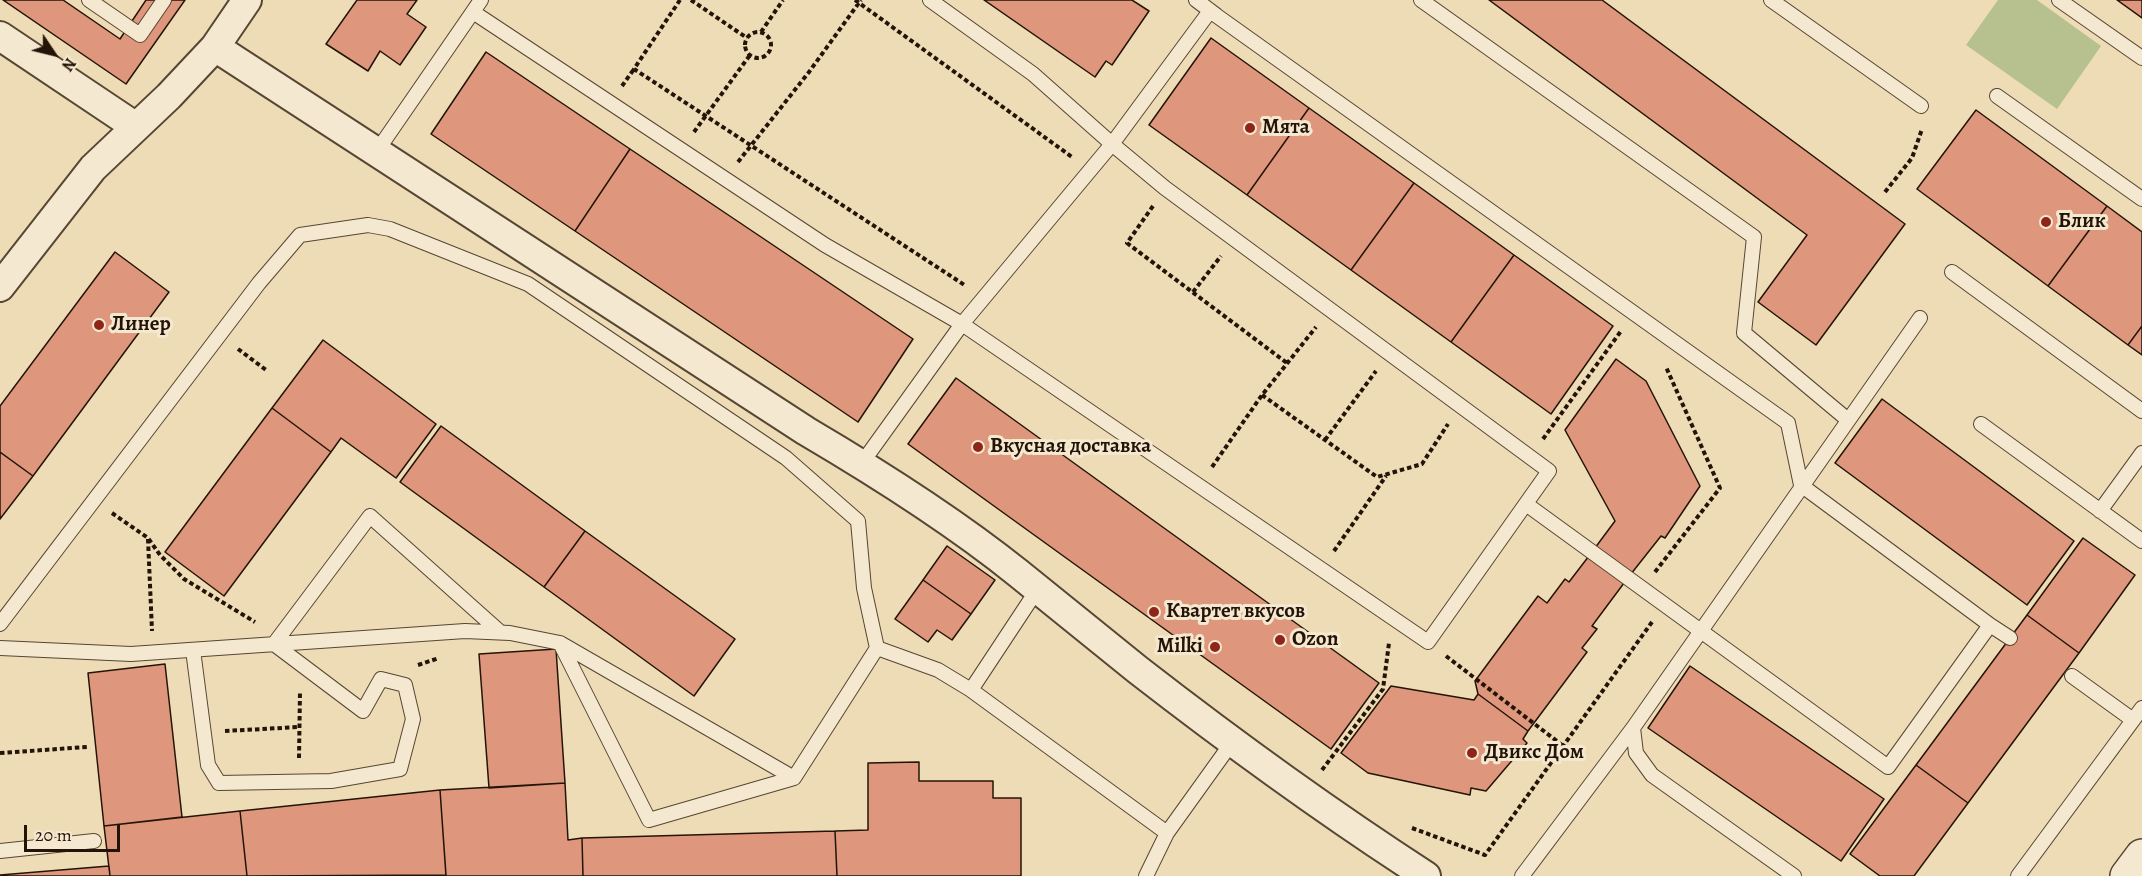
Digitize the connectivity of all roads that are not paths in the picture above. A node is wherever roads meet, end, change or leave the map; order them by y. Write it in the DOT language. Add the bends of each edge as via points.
graph roads {
  1 [pos="90,0"];
  2 [pos="164,0"];
  3 [pos="247,0"];
  4 [pos="930,0"];
  5 [pos="1196,0"];
  6 [pos="1421,0"];
  7 [pos="1771,0"];
  8 [pos="2059,0"];
  9 [pos="477,6"];
  10 [pos="1222,20"];
  11 [pos="0,36"];
  12 [pos="215,47"];
  13 [pos="2142,58"];
  14 [pos="1997,96"];
  15 [pos="1921,106"];
  16 [pos="136,127"];
  17 [pos="1112,144"];
  18 [pos="376,151"];
  19 [pos="2142,199"];
  20 [pos="1952,272"];
  21 [pos="0,287"];
  22 [pos="1920,318"];
  23 [pos="962,324"];
  24 [pos="2142,411"];
  25 [pos="1848,420"];
  26 [pos="1981,424"];
  27 [pos="2142,453"];
  28 [pos="862,464"];
  29 [pos="1801,485"];
  30 [pos="1526,504"];
  31 [pos="2100,511"];
  32 [pos="2142,541"];
  33 [pos="1037,590"];
  34 [pos="0,624"];
  35 [pos="1990,625"];
  36 [pos="1700,630"];
  37 [pos="501,632"];
  38 [pos="2010,638"];
  39 [pos="276,641"];
  40 [pos="560,643"];
  41 [pos="0,648"];
  42 [pos="877,648"];
  43 [pos="193,650"];
  44 [pos="2072,676"];
  45 [pos="971,690"];
  46 [pos="2142,708"];
  47 [pos="2133,720"];
  48 [pos="1633,728"];
  49 [pos="1233,741"];
  50 [pos="794,778"];
  51 [pos="1167,833"];
  52 [pos="94,841"];
  53 [pos="0,851"];
  54 [pos="2142,856"];
  55 [pos="1146,876"];
  56 [pos="1426,876"];
  57 [pos="1522,876"];
  58 [pos="1794,876"];
  59 [pos="2018,876"];
  60 [pos="2127,876"];
  1 -- 2 [label="lane" via="140,35"];
  3 -- 12 [label="street"];
  4 -- 17 [label="lane" via="1033,74"];
  5 -- 10 [label="lane"];
  6 -- 25 [label="lane" via="1754,237 1744,333"];
  7 -- 15 [label="lane"];
  8 -- 13 [label="lane"];
  9 -- 18 [label="lane"];
  9 -- 23 [label="lane" via="681,151 825,245"];
  10 -- 17 [label="lane" via="1210,11"];
  10 -- 29 [label="lane" via="1788,423"];
  11 -- 16 [label="street"];
  12 -- 16 [label="street"];
  12 -- 18 [label="street"];
  14 -- 19 [label="lane"];
  16 -- 21 [label="street" via="93,168"];
  17 -- 23 [label="lane"];
  17 -- 30 [label="lane" via="1549,471"];
  18 -- 28 [label="street"];
  20 -- 24 [label="lane"];
  22 -- 25 [label="lane"];
  23 -- 28 [label="lane"];
  23 -- 30 [label="lane" via="1428,642"];
  25 -- 29 [label="lane"];
  26 -- 31 [label="lane"];
  27 -- 31 [label="lane"];
  28 -- 33 [label="street"];
  29 -- 35 [label="lane"];
  29 -- 36 [label="lane"];
  30 -- 36 [label="lane"];
  31 -- 32 [label="lane"];
  33 -- 45 [label="lane"];
  33 -- 49 [label="street"];
  34 -- 42 [label="lane" via="300,235 368,225 390,229 528,284 786,458 858,521 864,588"];
  35 -- 36 [label="lane" via="1888,767"];
  35 -- 38 [label="lane"];
  36 -- 48 [label="lane"];
  37 -- 39 [label="lane"];
  37 -- 39 [label="lane" via="370,516"];
  37 -- 40 [label="lane"];
  39 -- 43 [label="lane"];
  39 -- 43 [label="lane" via="363,711 381,679 405,685 413,719 400,769 331,781 219,783 208,765"];
  40 -- 50 [label="lane"];
  40 -- 50 [label="lane" via="649,820"];
  41 -- 43 [label="lane"];
  42 -- 45 [label="lane" via="938,670"];
  42 -- 50 [label="lane"];
  44 -- 47 [label="lane"];
  45 -- 51 [label="lane"];
  46 -- 47 [label="lane"];
  47 -- 59 [label="lane"];
  48 -- 57 [label="lane"];
  48 -- 58 [label="lane" via="1636,753 1652,775"];
  49 -- 51 [label="lane"];
  49 -- 56 [label="street" via="1330,814"];
  51 -- 55 [label="lane"];
  52 -- 53 [label="lane"];
  54 -- 60 [label="street"];
}
